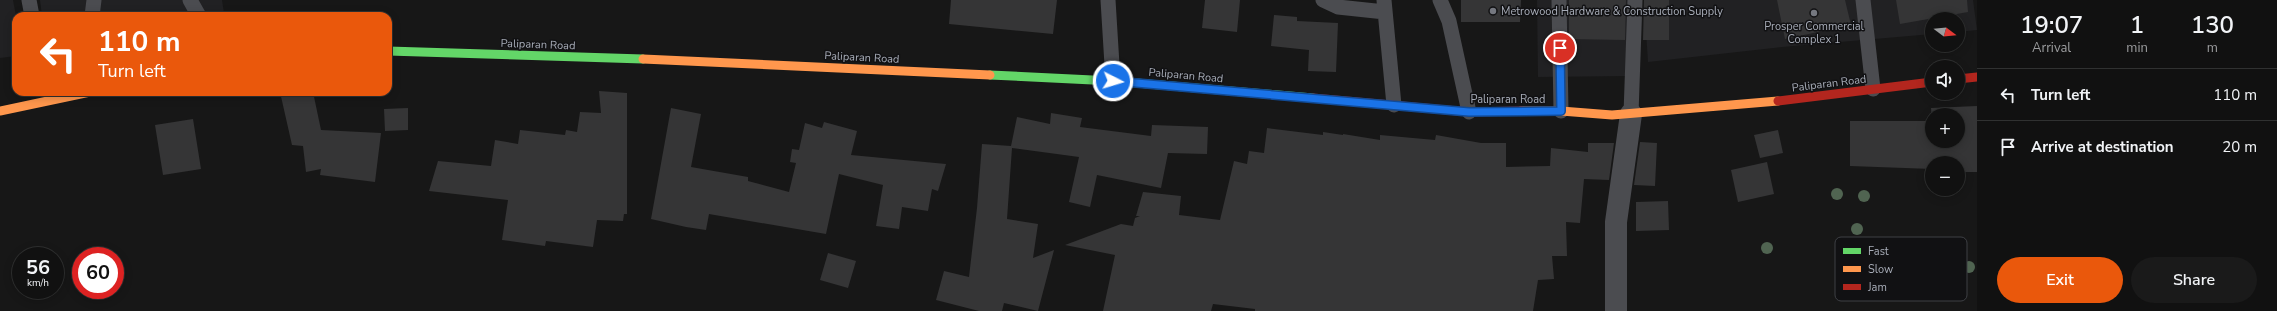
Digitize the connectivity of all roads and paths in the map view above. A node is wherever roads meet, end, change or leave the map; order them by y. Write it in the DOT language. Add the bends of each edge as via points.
graph roads {
  1 [pos="29,0"];
  2 [pos="94,0"];
  3 [pos="190,0"];
  4 [pos="1108,0"];
  5 [pos="1324,0"];
  6 [pos="1440,0"];
  7 [pos="1559,0"];
  8 [pos="1635,0"];
  9 [pos="1863,0"];
  10 [pos="1384,6"];
  11 [pos="31,12"];
  12 [pos="92,12"];
  13 [pos="197,12"];
  14 [pos="392,51"];
  15 [pos="1977,77"];
  16 [pos="1965,78"];
  17 [pos="1113,81"];
  18 [pos="1925,83"];
  19 [pos="1873,89"];
  20 [pos="45,97"];
  21 [pos="1394,105"];
  22 [pos="0,111"];
  23 [pos="1561,111"];
  24 [pos="1469,112"];
  25 [pos="1631,114"];
  26 [pos="1616,311"];
  1 -- 11 [label="lane"];
  2 -- 12 [label="lane"];
  3 -- 13 [label="lane"];
  4 -- 17 [label="lane"];
  5 -- 10 [label="lane" via="1338,7"];
  6 -- 24 [label="lane" via="1449,21"];
  7 -- 23 [label="lane"];
  8 -- 25 [label="lane"];
  9 -- 19 [label="lane"];
  10 -- 21 [label="lane"];
  14 -- 17 [label="main road, Paliparan Road" via="663,60"];
  15 -- 16 [label="main road"];
  17 -- 21 [label="main road, Paliparan Road"];
  18 -- 19 [label="main road, Paliparan Road"];
  19 -- 25 [label="main road, Paliparan Road" via="1736,106"];
  20 -- 22 [label="main road"];
  21 -- 24 [label="main road, Paliparan Road"];
  23 -- 24 [label="main road, Paliparan Road"];
  23 -- 25 [label="main road, Paliparan Road"];
  25 -- 26 [label="street" via="1616,222"];
}
